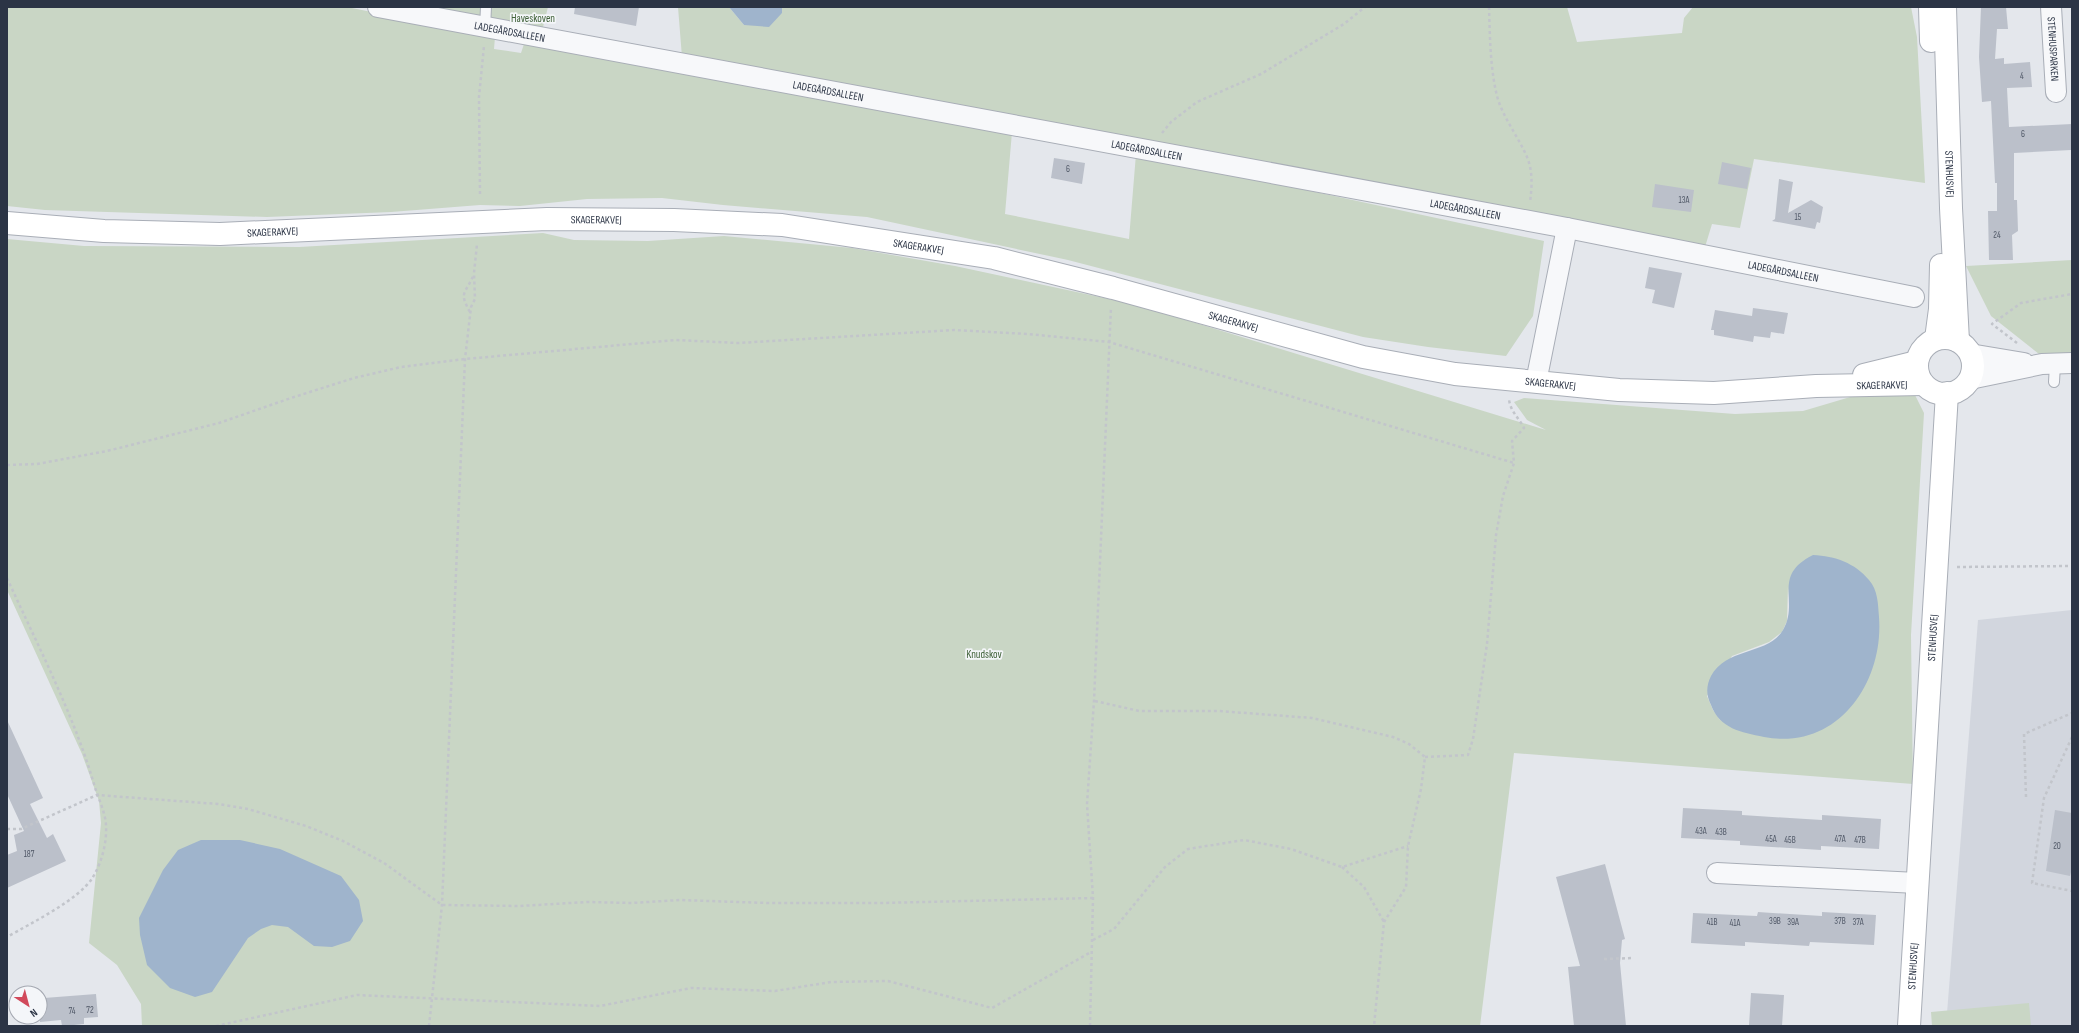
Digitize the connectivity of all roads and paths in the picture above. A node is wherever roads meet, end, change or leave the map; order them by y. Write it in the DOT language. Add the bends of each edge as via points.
graph roads {
  1 [pos="378,7"];
  2 [pos="486,7"];
  3 [pos="1365,7"];
  4 [pos="1489,7"];
  5 [pos="2051,7"];
  6 [pos="1933,10"];
  7 [pos="485,28"];
  8 [pos="2056,92"];
  9 [pos="1150,151"];
  10 [pos="480,194"];
  11 [pos="1527,220"];
  12 [pos="7,223"];
  13 [pos="1567,228"];
  14 [pos="477,244"];
  15 [pos="474,274"];
  16 [pos="1113,288"];
  17 [pos="2072,294"];
  18 [pos="1914,297"];
  19 [pos="470,313"];
  20 [pos="1992,324"];
  21 [pos="1936,339"];
  22 [pos="1109,342"];
  23 [pos="1964,348"];
  24 [pos="465,359"];
  25 [pos="1917,362"];
  26 [pos="2055,368"];
  27 [pos="1510,379"];
  28 [pos="1970,379"];
  29 [pos="1536,382"];
  30 [pos="1924,384"];
  31 [pos="1816,386"];
  32 [pos="1947,393"];
  33 [pos="1514,462"];
  34 [pos="7,465"];
  35 [pos="2072,566"];
  36 [pos="1936,567"];
  37 [pos="7,578"];
  38 [pos="1094,701"];
  39 [pos="2072,713"];
  40 [pos="2072,737"];
  41 [pos="1425,757"];
  42 [pos="97,795"];
  43 [pos="2026,797"];
  44 [pos="7,829"];
  45 [pos="1408,846"];
  46 [pos="1342,867"];
  47 [pos="1717,873"];
  48 [pos="1917,883"];
  49 [pos="2072,891"];
  50 [pos="1093,898"];
  51 [pos="442,905"];
  52 [pos="1384,922"];
  53 [pos="7,938"];
  54 [pos="1093,940"];
  55 [pos="1091,952"];
  56 [pos="1633,958"];
  57 [pos="1604,959"];
  58 [pos="431,997"];
  59 [pos="216,1026"];
  60 [pos="429,1026"];
  61 [pos="1090,1026"];
  62 [pos="1374,1026"];
  63 [pos="1909,1026"];
  1 -- 7 [label="street, LADEGÅRDSALLEEN"];
  2 -- 7 [label="lane"];
  3 -- 9 [label="path" via="1344,24 1261,74 1197,102 1171,122"];
  4 -- 11 [label="path" via="1490,56 1498,96 1527,158 1532,182"];
  5 -- 8 [label="street, STENHUSPARKEN"];
  6 -- 21 [label="street, STENHUSVEJ" via="1941,275"];
  6 -- 23 [label="street, STENHUSVEJ"];
  7 -- 9 [label="street, LADEGÅRDSALLEEN"];
  7 -- 10 [label="path" via="479,98"];
  9 -- 11 [label="street, LADEGÅRDSALLEEN"];
  11 -- 13 [label="street, LADEGÅRDSALLEEN"];
  12 -- 16 [label="street, SKAGERAKVEJ" via="99,230 220,234 547,219 674,220 782,225 994,258"];
  13 -- 18 [label="street, LADEGÅRDSALLEEN"];
  13 -- 29 [label="street"];
  14 -- 15 [label="path"];
  15 -- 19 [label="path" via="476,299"];
  15 -- 19 [label="path" via="463,294 463,300"];
  16 -- 22 [label="path"];
  16 -- 27 [label="street, SKAGERAKVEJ" via="1363,357 1455,374"];
  17 -- 20 [label="path" via="2021,304"];
  19 -- 24 [label="path"];
  21 -- 23 [label="street" via="1946,338"];
  21 -- 25 [label="street" via="1924,347"];
  22 -- 24 [label="path" via="954,330 738,343 676,340"];
  22 -- 33 [label="path"];
  22 -- 38 [label="path"];
  23 -- 26 [label="street"];
  23 -- 28 [label="street" via="1973,366"];
  24 -- 34 [label="path" via="401,367 354,378 219,423 107,451 37,464"];
  24 -- 51 [label="path"];
  25 -- 30 [label="street" via="1917,370"];
  25 -- 31 [label="street, SKAGERAKVEJ"];
  26 -- 28 [label="street"];
  27 -- 29 [label="street, SKAGERAKVEJ"];
  27 -- 33 [label="path" via="1510,408 1524,428 1512,441"];
  28 -- 32 [label="street" via="1960,389"];
  29 -- 31 [label="street, SKAGERAKVEJ" via="1619,390 1714,393"];
  30 -- 31 [label="street, SKAGERAKVEJ"];
  30 -- 32 [label="street" via="1930,389"];
  32 -- 36 [label="street, STENHUSVEJ"];
  33 -- 41 [label="path" via="1503,496 1496,536 1487,644 1473,739 1468,755"];
  35 -- 36 [label="path"];
  36 -- 48 [label="street, STENHUSVEJ"];
  37 -- 42 [label="path" via="83,748"];
  38 -- 41 [label="path" via="1139,711 1219,711 1312,718 1393,737 1409,744"];
  38 -- 50 [label="path" via="1087,804"];
  39 -- 43 [label="path" via="2024,734"];
  40 -- 49 [label="path" via="2044,798 2032,883"];
  41 -- 45 [label="path" via="1421,789"];
  42 -- 44 [label="path" via="21,829"];
  42 -- 51 [label="path" via="218,804 248,809 306,826 343,840 384,863"];
  42 -- 53 [label="path" via="104,812 105,838 104,848 93,876 78,894"];
  45 -- 46 [label="path"];
  45 -- 52 [label="path" via="1406,887"];
  46 -- 52 [label="path" via="1364,887"];
  46 -- 54 [label="path" via="1291,849 1244,840 1188,848 1165,867 1114,929"];
  47 -- 48 [label="street"];
  48 -- 63 [label="street, STENHUSVEJ"];
  50 -- 51 [label="path" via="882,903 680,900 520,906"];
  50 -- 54 [label="path"];
  51 -- 58 [label="path"];
  52 -- 62 [label="path"];
  54 -- 55 [label="path"];
  55 -- 58 [label="path" via="992,1008 888,981 831,982 775,991 691,988 600,1006"];
  55 -- 61 [label="path"];
  56 -- 57 [label="path"];
  58 -- 59 [label="path" via="357,995"];
  58 -- 60 [label="path"];
}
